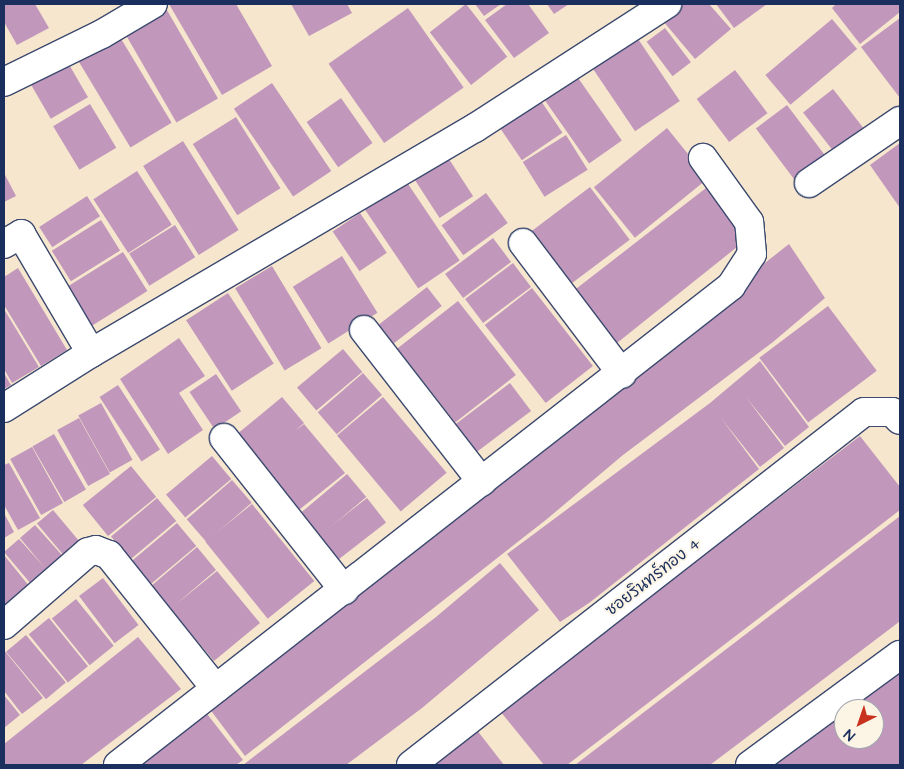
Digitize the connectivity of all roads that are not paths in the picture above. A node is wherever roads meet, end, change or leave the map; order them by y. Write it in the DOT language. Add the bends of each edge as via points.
graph roads {
  1 [pos="153,4"];
  2 [pos="667,4"];
  3 [pos="4,82"];
  4 [pos="900,121"];
  5 [pos="704,158"];
  6 [pos="809,183"];
  7 [pos="523,243"];
  8 [pos="4,244"];
  9 [pos="364,330"];
  10 [pos="91,353"];
  11 [pos="622,374"];
  12 [pos="4,408"];
  13 [pos="900,420"];
  14 [pos="224,438"];
  15 [pos="482,482"];
  16 [pos="344,590"];
  17 [pos="4,624"];
  18 [pos="900,655"];
  19 [pos="216,689"];
  20 [pos="118,765"];
  21 [pos="411,765"];
  22 [pos="750,765"];
  1 -- 3 [label="street" via="102,34"];
  2 -- 10 [label="street" via="475,128"];
  4 -- 6 [label="street"];
  5 -- 11 [label="street" via="749,222 752,254 731,286"];
  7 -- 11 [label="street"];
  8 -- 10 [label="street" via="21,234"];
  9 -- 15 [label="street"];
  10 -- 12 [label="street"];
  11 -- 15 [label="street"];
  13 -- 21 [label="street, ซอยรินทร์ทอง 4" via="892,412 864,412"];
  14 -- 16 [label="street"];
  15 -- 16 [label="street"];
  16 -- 19 [label="street"];
  17 -- 19 [label="street" via="88,552 96,550 109,555"];
  18 -- 22 [label="street"];
  19 -- 20 [label="street"];
}
